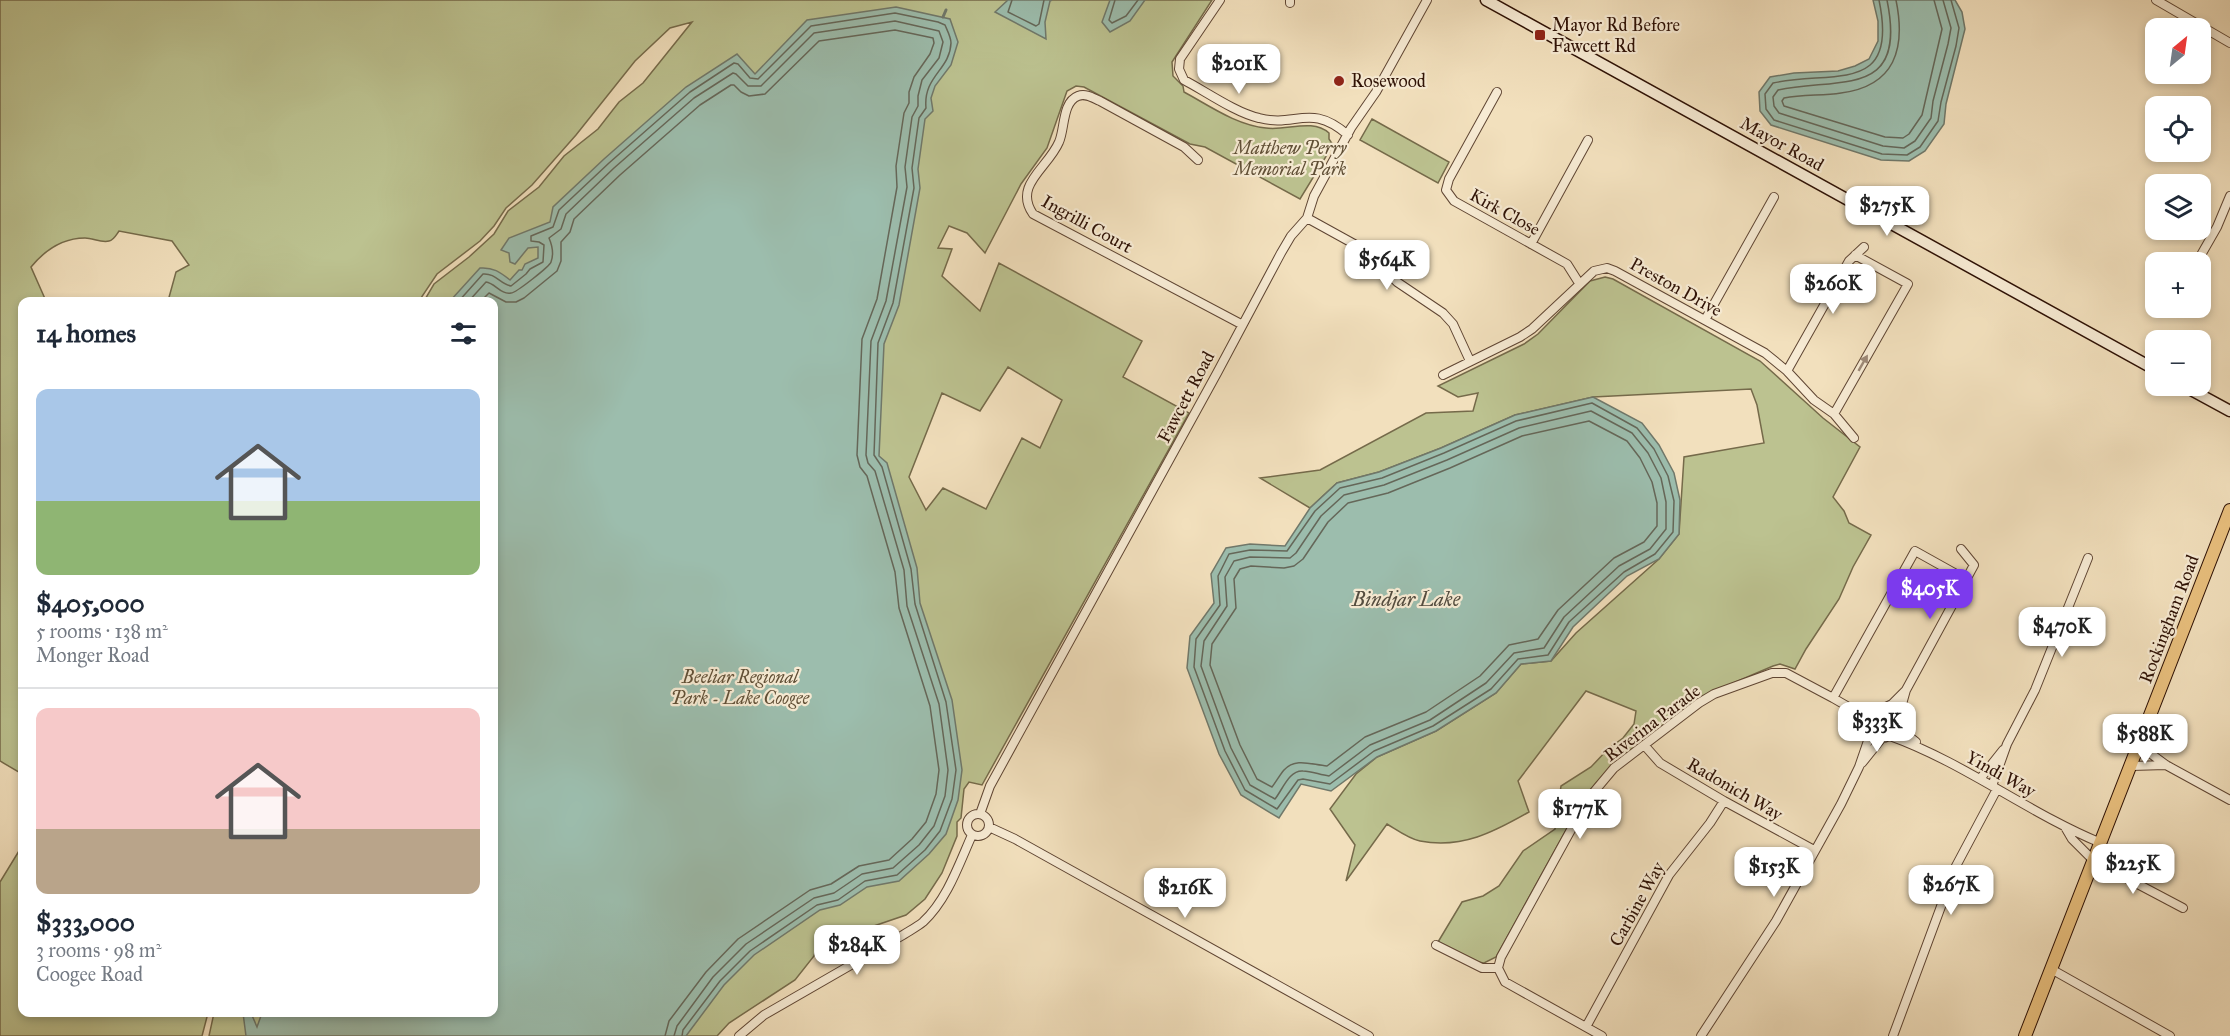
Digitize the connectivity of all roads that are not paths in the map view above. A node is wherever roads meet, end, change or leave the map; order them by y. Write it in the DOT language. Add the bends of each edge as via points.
graph roads {
  1 [pos="1220,0"];
  2 [pos="1427,0"];
  3 [pos="1486,0"];
  4 [pos="2156,0"];
  5 [pos="2230,43"];
  6 [pos="1497,92"];
  7 [pos="1348,135"];
  8 [pos="1588,140"];
  9 [pos="1198,160"];
  10 [pos="2230,196"];
  11 [pos="1774,197"];
  12 [pos="1306,218"];
  13 [pos="1531,244"];
  14 [pos="1864,247"];
  15 [pos="2203,252"];
  16 [pos="1855,255"];
  17 [pos="1579,283"];
  18 [pos="1705,321"];
  19 [pos="1241,324"];
  20 [pos="1470,361"];
  21 [pos="2145,363"];
  22 [pos="1787,371"];
  23 [pos="1443,375"];
  24 [pos="2203,396"];
  25 [pos="2229,410"];
  26 [pos="1834,414"];
  27 [pos="1854,438"];
  28 [pos="2230,513"];
  29 [pos="1961,549"];
  30 [pos="2088,558"];
  31 [pos="1967,580"];
  32 [pos="1772,673"];
  33 [pos="1906,690"];
  34 [pos="1833,698"];
  35 [pos="1852,709"];
  36 [pos="1879,710"];
  37 [pos="1897,724"];
  38 [pos="1870,730"];
  39 [pos="1886,737"];
  40 [pos="2007,744"];
  41 [pos="2139,745"];
  42 [pos="1645,746"];
  43 [pos="1922,747"];
  44 [pos="2166,765"];
  45 [pos="2131,766"];
  46 [pos="1859,767"];
  47 [pos="1980,779"];
  48 [pos="1995,788"];
  49 [pos="2230,800"];
  50 [pos="1724,801"];
  51 [pos="980,814"];
  52 [pos="989,827"];
  53 [pos="2065,827"];
  54 [pos="972,835"];
  55 [pos="2101,843"];
  56 [pos="1814,850"];
  57 [pos="2094,861"];
  58 [pos="2183,908"];
  59 [pos="1436,945"];
  60 [pos="1498,968"];
  61 [pos="2051,969"];
  62 [pos="1586,1027"];
  63 [pos="739,1036"];
  64 [pos="1370,1036"];
  65 [pos="1602,1036"];
  66 [pos="1701,1036"];
  67 [pos="1893,1036"];
  68 [pos="2025,1036"];
  69 [pos="2170,1036"];
  1 -- 7 [label="street" via="1180,59 1184,80 1250,115 1272,120 1317,117"];
  2 -- 7 [label="street, Fawcett Road"];
  3 -- 21 [label="main road, Mayor Road"];
  4 -- 5 [label="street"];
  6 -- 13 [label="street, Kirk Close" via="1446,190 1454,201"];
  7 -- 12 [label="street, Fawcett Road"];
  8 -- 13 [label="street"];
  9 -- 19 [label="street, Ingrilli Court" via="1184,147 1100,101 1087,95 1077,96 1068,104 1053,153 1028,186 1027,205 1033,214"];
  10 -- 15 [label="street"];
  11 -- 18 [label="street"];
  12 -- 19 [label="street, Fawcett Road" via="1291,236"];
  12 -- 20 [label="street" via="1365,250 1397,282 1443,313 1453,324"];
  13 -- 17 [label="street, Kirk Close" via="1566,264"];
  14 -- 16 [label="street"];
  16 -- 22 [label="street"];
  26 -- 16 [label="street, one-way" via="1908,284"];
  17 -- 18 [label="street, Preston Drive" via="1594,271 1607,268"];
  17 -- 20 [label="street, Preston Drive" via="1532,329"];
  18 -- 22 [label="street, Preston Drive" via="1765,353"];
  19 -- 51 [label="street, Fawcett Road" via="990,786"];
  20 -- 23 [label="street, Preston Drive"];
  22 -- 26 [label="street, Preston Drive" via="1814,400"];
  24 -- 25 [label="main road"];
  26 -- 27 [label="street, Preston Drive"];
  28 -- 41 [label="main road, Rockingham Road"];
  29 -- 31 [label="street" via="1974,566"];
  30 -- 40 [label="street" via="2035,690"];
  31 -- 33 [label="street"];
  31 -- 34 [label="street" via="1915,551"];
  32 -- 34 [label="street, Yindi Way" via="1786,673"];
  32 -- 42 [label="street, Riverina Parade" via="1714,694"];
  33 -- 36 [label="street"];
  33 -- 37 [label="street"];
  34 -- 35 [label="street, Yindi Way"];
  35 -- 36 [label="street, Yindi Way"];
  35 -- 38 [label="street, Yindi Way"];
  36 -- 37 [label="street, Yindi Way" via="1892,713"];
  36 -- 38 [label="street" via="1870,718"];
  37 -- 39 [label="street"];
  37 -- 43 [label="street, Yindi Way"];
  38 -- 39 [label="street, Yindi Way"];
  38 -- 46 [label="street"];
  39 -- 43 [label="street, Yindi Way"];
  39 -- 46 [label="street"];
  40 -- 47 [label="street"];
  40 -- 48 [label="street"];
  41 -- 44 [label="street"];
  41 -- 45 [label="main road, Rockingham Road"];
  42 -- 50 [label="street, Radonich Way" via="1660,763"];
  42 -- 60 [label="street, Riverina Parade" via="1614,768 1588,799"];
  43 -- 47 [label="street, Yindi Way"];
  44 -- 45 [label="street"];
  44 -- 49 [label="street"];
  45 -- 55 [label="main road, Rockingham Road"];
  46 -- 56 [label="street"];
  47 -- 48 [label="street, Yindi Way"];
  48 -- 53 [label="street, Yindi Way"];
  48 -- 67 [label="street" via="1956,866"];
  50 -- 56 [label="street, Radonich Way"];
  50 -- 62 [label="street, Carbine Way" via="1669,875"];
  51 -- 52 [label="street"];
  51 -- 54 [label="street" via="967,822"];
  52 -- 54 [label="street" via="983,835"];
  52 -- 64 [label="street"];
  53 -- 55 [label="street, Yindi Way"];
  53 -- 57 [label="street, Yindi Way"];
  54 -- 63 [label="street" via="946,890 923,921 764,1015"];
  55 -- 57 [label="main road, Rockingham Road"];
  56 -- 66 [label="street" via="1776,921"];
  57 -- 58 [label="street, Yindi Way"];
  57 -- 61 [label="main road, Rockingham Road"];
  59 -- 60 [label="street" via="1482,968"];
  60 -- 62 [label="street" via="1505,982"];
  61 -- 68 [label="main road, Rockingham Road"];
  61 -- 69 [label="street"];
  62 -- 65 [label="street"];
}
